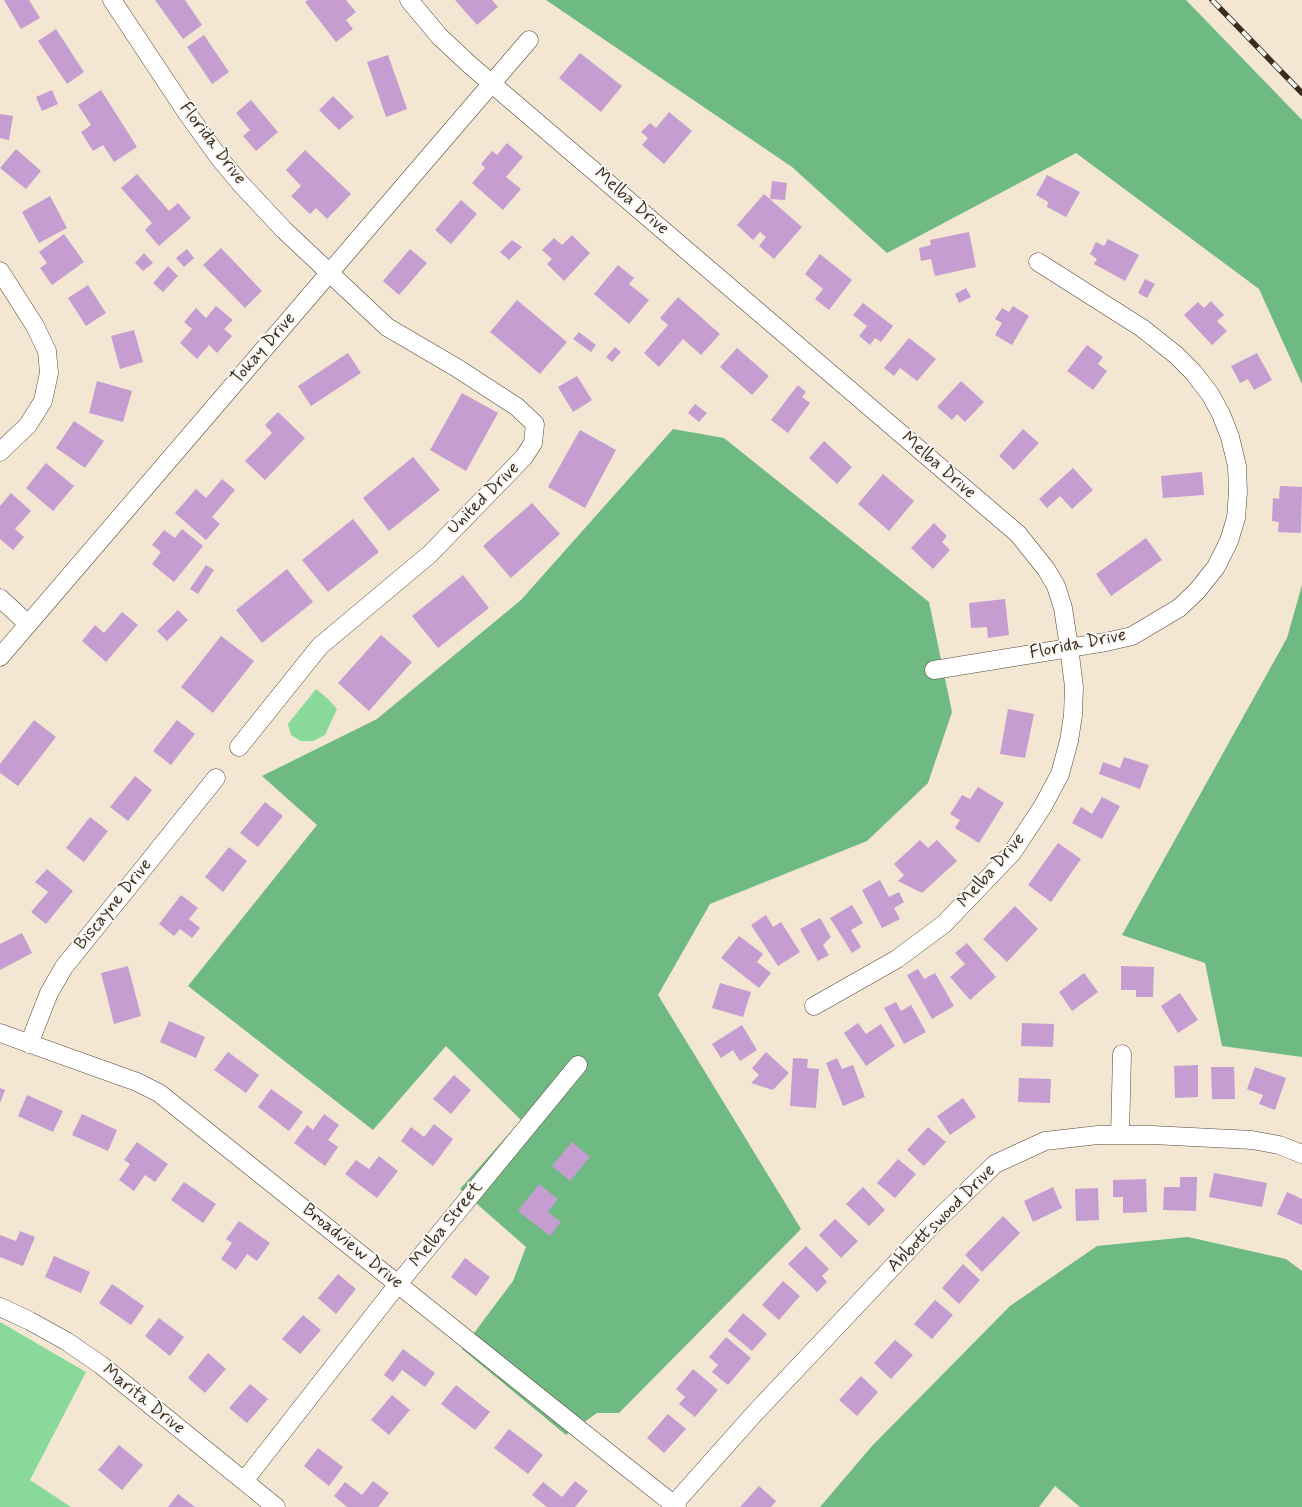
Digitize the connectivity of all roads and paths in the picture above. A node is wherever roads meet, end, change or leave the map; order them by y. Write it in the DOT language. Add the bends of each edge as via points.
graph roads {
  1 [pos="112,0"];
  2 [pos="409,0"];
  3 [pos="529,40"];
  4 [pos="492,83"];
  5 [pos="1038,262"];
  6 [pos="0,272"];
  7 [pos="329,273"];
  8 [pos="0,452"];
  9 [pos="0,598"];
  10 [pos="28,624"];
  11 [pos="1070,647"];
  12 [pos="0,657"];
  13 [pos="934,670"];
  14 [pos="239,747"];
  15 [pos="216,778"];
  16 [pos="814,1006"];
  17 [pos="0,1033"];
  18 [pos="29,1044"];
  19 [pos="1122,1054"];
  20 [pos="578,1065"];
  21 [pos="1120,1135"];
  22 [pos="1302,1152"];
  23 [pos="398,1284"];
  24 [pos="0,1307"];
  25 [pos="244,1481"];
  26 [pos="676,1505"];
  27 [pos="276,1507"];
  1 -- 7 [label="street, Florida Drive" via="220,159 240,184"];
  2 -- 4 [label="street, Melba Drive" via="439,36"];
  3 -- 4 [label="street, Tokay Drive"];
  4 -- 7 [label="street, Tokay Drive"];
  4 -- 11 [label="street, Melba Drive" via="1018,534 1056,586"];
  5 -- 11 [label="street, Florida Drive" via="1142,328 1182,361 1222,414 1236,466 1236,518 1229,541 1216,567 1197,591 1179,608 1132,636"];
  6 -- 8 [label="street" via="35,326 47,351 49,373 44,401 28,425"];
  7 -- 10 [label="street, Tokay Drive"];
  7 -- 14 [label="street, United Drive" via="387,327 517,407 535,424 534,443 430,554 320,646"];
  9 -- 10 [label="street"];
  10 -- 12 [label="street, Tokay Drive"];
  11 -- 13 [label="street, Florida Drive"];
  11 -- 16 [label="street, Melba Drive" via="1073,715 1060,774 1012,853 944,924 897,959"];
  15 -- 18 [label="street, Biscayne Drive" via="64,967 49,993"];
  17 -- 18 [label="street, Broadview Drive"];
  18 -- 23 [label="street, Broadview Drive" via="137,1082 159,1093"];
  19 -- 21 [label="street"];
  20 -- 23 [label="street, Melba Street"];
  21 -- 22 [label="street, Abbottswood Drive" via="1252,1140"];
  21 -- 26 [label="street, Abbottswood Drive" via="1045,1140 995,1164 933,1224 754,1414"];
  23 -- 25 [label="street, Melba Street"];
  23 -- 26 [label="street, Broadview Drive"];
  24 -- 25 [label="street, Marita Drive" via="30,1320 101,1366"];
  25 -- 27 [label="street, Marita Drive"];
}
